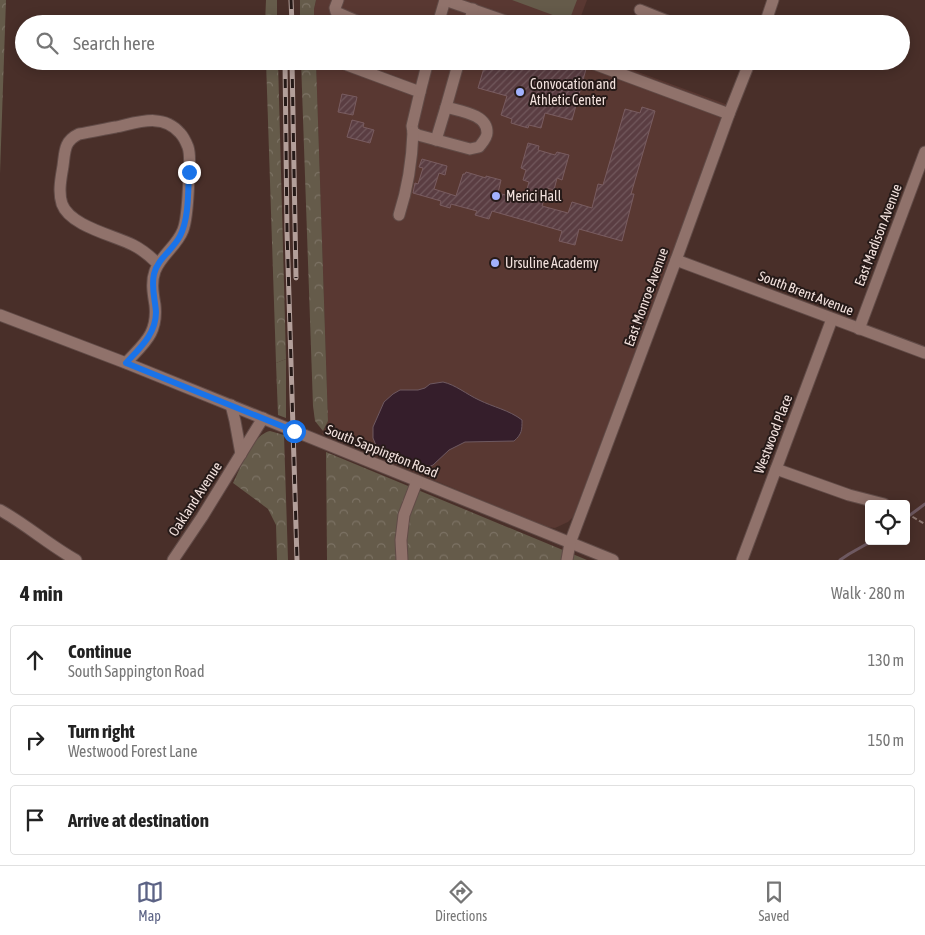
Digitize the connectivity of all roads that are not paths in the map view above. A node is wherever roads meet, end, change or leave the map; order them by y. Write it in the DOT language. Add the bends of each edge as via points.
graph roads {
  1 [pos="338,0"];
  2 [pos="445,0"];
  3 [pos="773,0"];
  4 [pos="473,9"];
  5 [pos="640,10"];
  6 [pos="343,15"];
  7 [pos="441,15"];
  8 [pos="471,15"];
  9 [pos="489,15"];
  10 [pos="652,15"];
  11 [pos="768,15"];
  12 [pos="361,70"];
  13 [pos="426,70"];
  14 [pos="456,70"];
  15 [pos="610,70"];
  16 [pos="746,70"];
  17 [pos="420,92"];
  18 [pos="446,107"];
  19 [pos="729,114"];
  20 [pos="413,132"];
  21 [pos="436,140"];
  22 [pos="925,152"];
  23 [pos="400,215"];
  24 [pos="676,260"];
  25 [pos="158,264"];
  26 [pos="0,315"];
  27 [pos="832,319"];
  28 [pos="858,328"];
  29 [pos="925,353"];
  30 [pos="126,363"];
  31 [pos="231,405"];
  32 [pos="263,418"];
  33 [pos="241,454"];
  34 [pos="776,469"];
  35 [pos="417,481"];
  36 [pos="868,500"];
  37 [pos="0,510"];
  38 [pos="570,543"];
  39 [pos="76,560"];
  40 [pos="173,560"];
  41 [pos="402,560"];
  42 [pos="567,560"];
  43 [pos="613,560"];
  44 [pos="742,560"];
  1 -- 6 [label="street" via="336,12"];
  2 -- 4 [label="street"];
  2 -- 7 [label="street"];
  3 -- 11 [label="street"];
  4 -- 8 [label="street"];
  4 -- 9 [label="street"];
  5 -- 10 [label="street"];
  12 -- 17 [label="street"];
  13 -- 17 [label="street"];
  14 -- 18 [label="street"];
  15 -- 19 [label="street"];
  16 -- 19 [label="street, East Monroe Avenue"];
  17 -- 20 [label="street"];
  18 -- 21 [label="street"];
  18 -- 21 [label="street" via="481,118 487,132 480,147 470,149"];
  19 -- 24 [label="street, East Monroe Avenue"];
  20 -- 21 [label="street"];
  20 -- 23 [label="street" via="412,158"];
  22 -- 28 [label="street, East Madison Avenue"];
  24 -- 27 [label="street, South Brent Avenue"];
  24 -- 38 [label="street, East Monroe Avenue"];
  25 -- 25 [label="street" via="180,238 184,227 189,157 184,137 171,125 155,120 72,137 65,150 60,194 67,213 75,220 145,252"];
  25 -- 30 [label="street" via="153,288 154,326 146,341"];
  26 -- 30 [label="street, South Sappington Road"];
  27 -- 28 [label="street, South Brent Avenue"];
  27 -- 34 [label="street, Westwood Place"];
  28 -- 29 [label="street, South Brent Avenue"];
  30 -- 31 [label="street, South Sappington Road"];
  31 -- 32 [label="street, South Sappington Road"];
  31 -- 33 [label="street"];
  32 -- 33 [label="street, Oakland Avenue"];
  32 -- 35 [label="street, South Sappington Road"];
  33 -- 40 [label="street, Oakland Avenue"];
  34 -- 36 [label="street"];
  34 -- 44 [label="street, Westwood Place"];
  35 -- 38 [label="street, South Sappington Road"];
  35 -- 41 [label="street" via="404,515"];
  37 -- 39 [label="street"];
  38 -- 42 [label="street, East Monroe Avenue"];
  38 -- 43 [label="street, South Sappington Road"];
}
